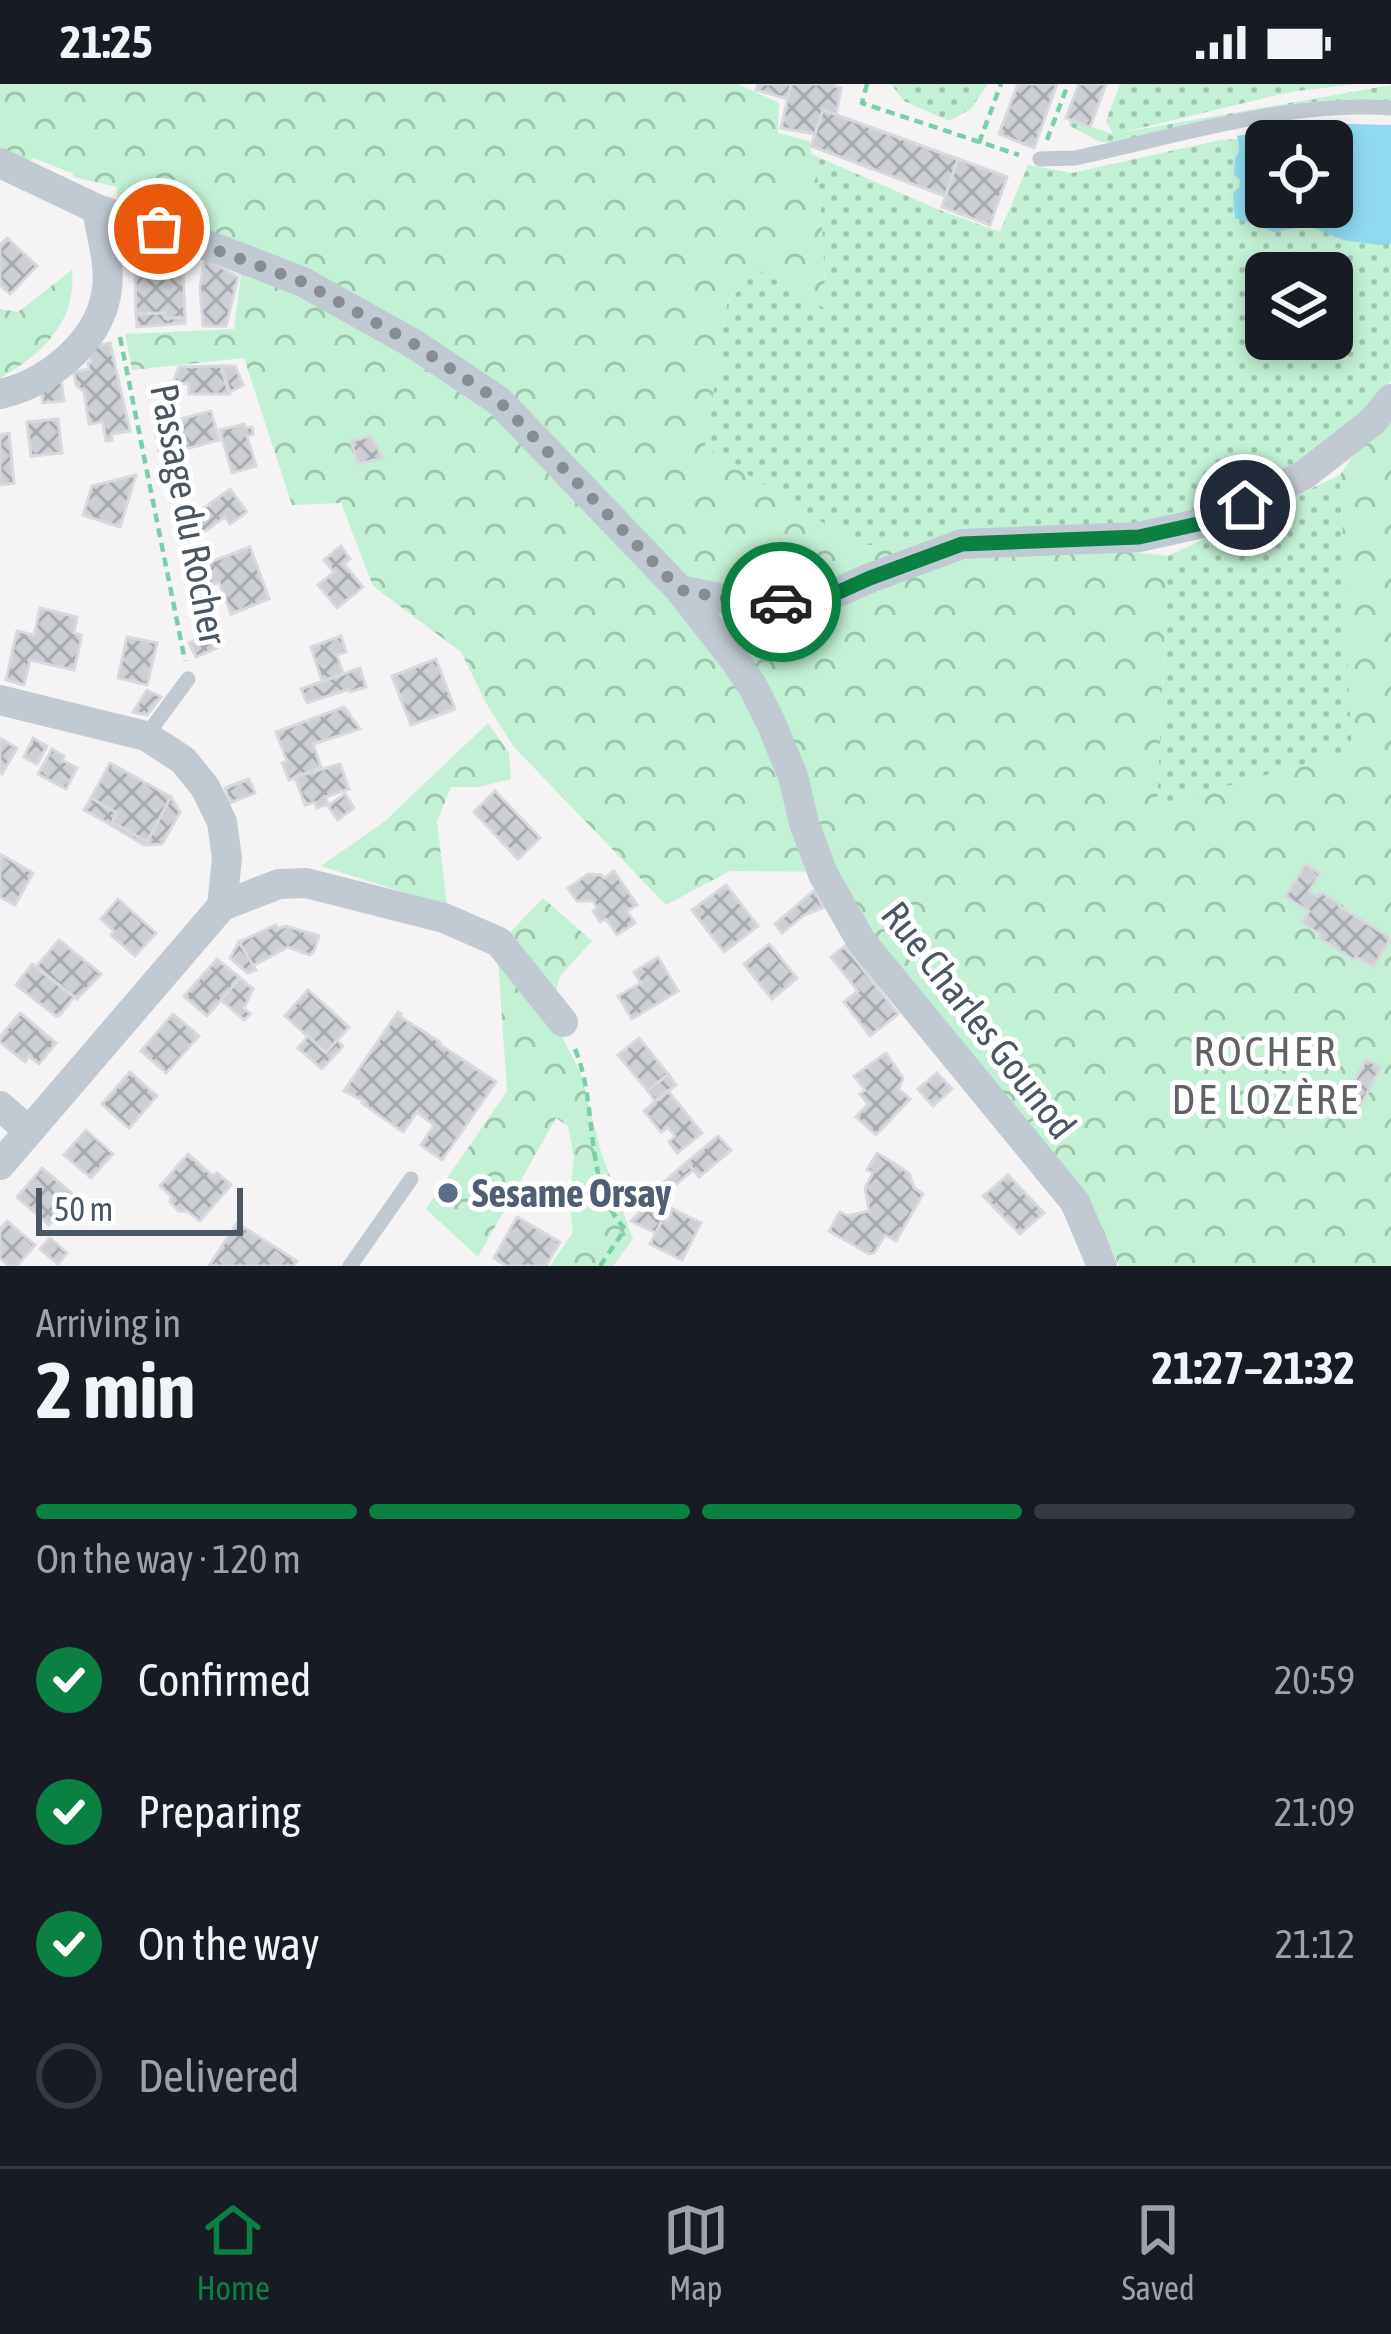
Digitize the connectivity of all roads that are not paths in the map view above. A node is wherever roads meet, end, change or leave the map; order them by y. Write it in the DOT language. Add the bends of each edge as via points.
graph roads {
  1 [pos="1391,108"];
  2 [pos="1040,159"];
  3 [pos="0,163"];
  4 [pos="97,209"];
  5 [pos="0,394"];
  6 [pos="1391,399"];
  7 [pos="680,590"];
  8 [pos="188,679"];
  9 [pos="0,700"];
  10 [pos="146,736"];
  11 [pos="222,906"];
  12 [pos="563,1022"];
  13 [pos="0,1106"];
  14 [pos="28,1131"];
  15 [pos="0,1165"];
  16 [pos="411,1179"];
  17 [pos="350,1266"];
  18 [pos="1102,1266"];
  1 -- 2 [label="lane" via="1290,111"];
  3 -- 4 [label="street, Rue Charles Gounod"];
  4 -- 5 [label="street" via="107,269 96,322 56,371"];
  4 -- 7 [label="street, Rue Charles Gounod" via="303,282 414,344 499,401"];
  6 -- 7 [label="street" via="1304,475 1216,520 1139,537 962,544 812,604"];
  7 -- 18 [label="street, Rue Charles Gounod" via="753,688 824,874 861,941 1075,1202"];
  8 -- 10 [label="lane, Passage du Rocher"];
  9 -- 10 [label="street"];
  10 -- 11 [label="street" via="183,760 222,822"];
  11 -- 12 [label="street" via="279,884 306,884 444,918 499,942"];
  11 -- 14 [label="street"];
  13 -- 14 [label="street"];
  14 -- 15 [label="street"];
  16 -- 17 [label="lane"];
}
